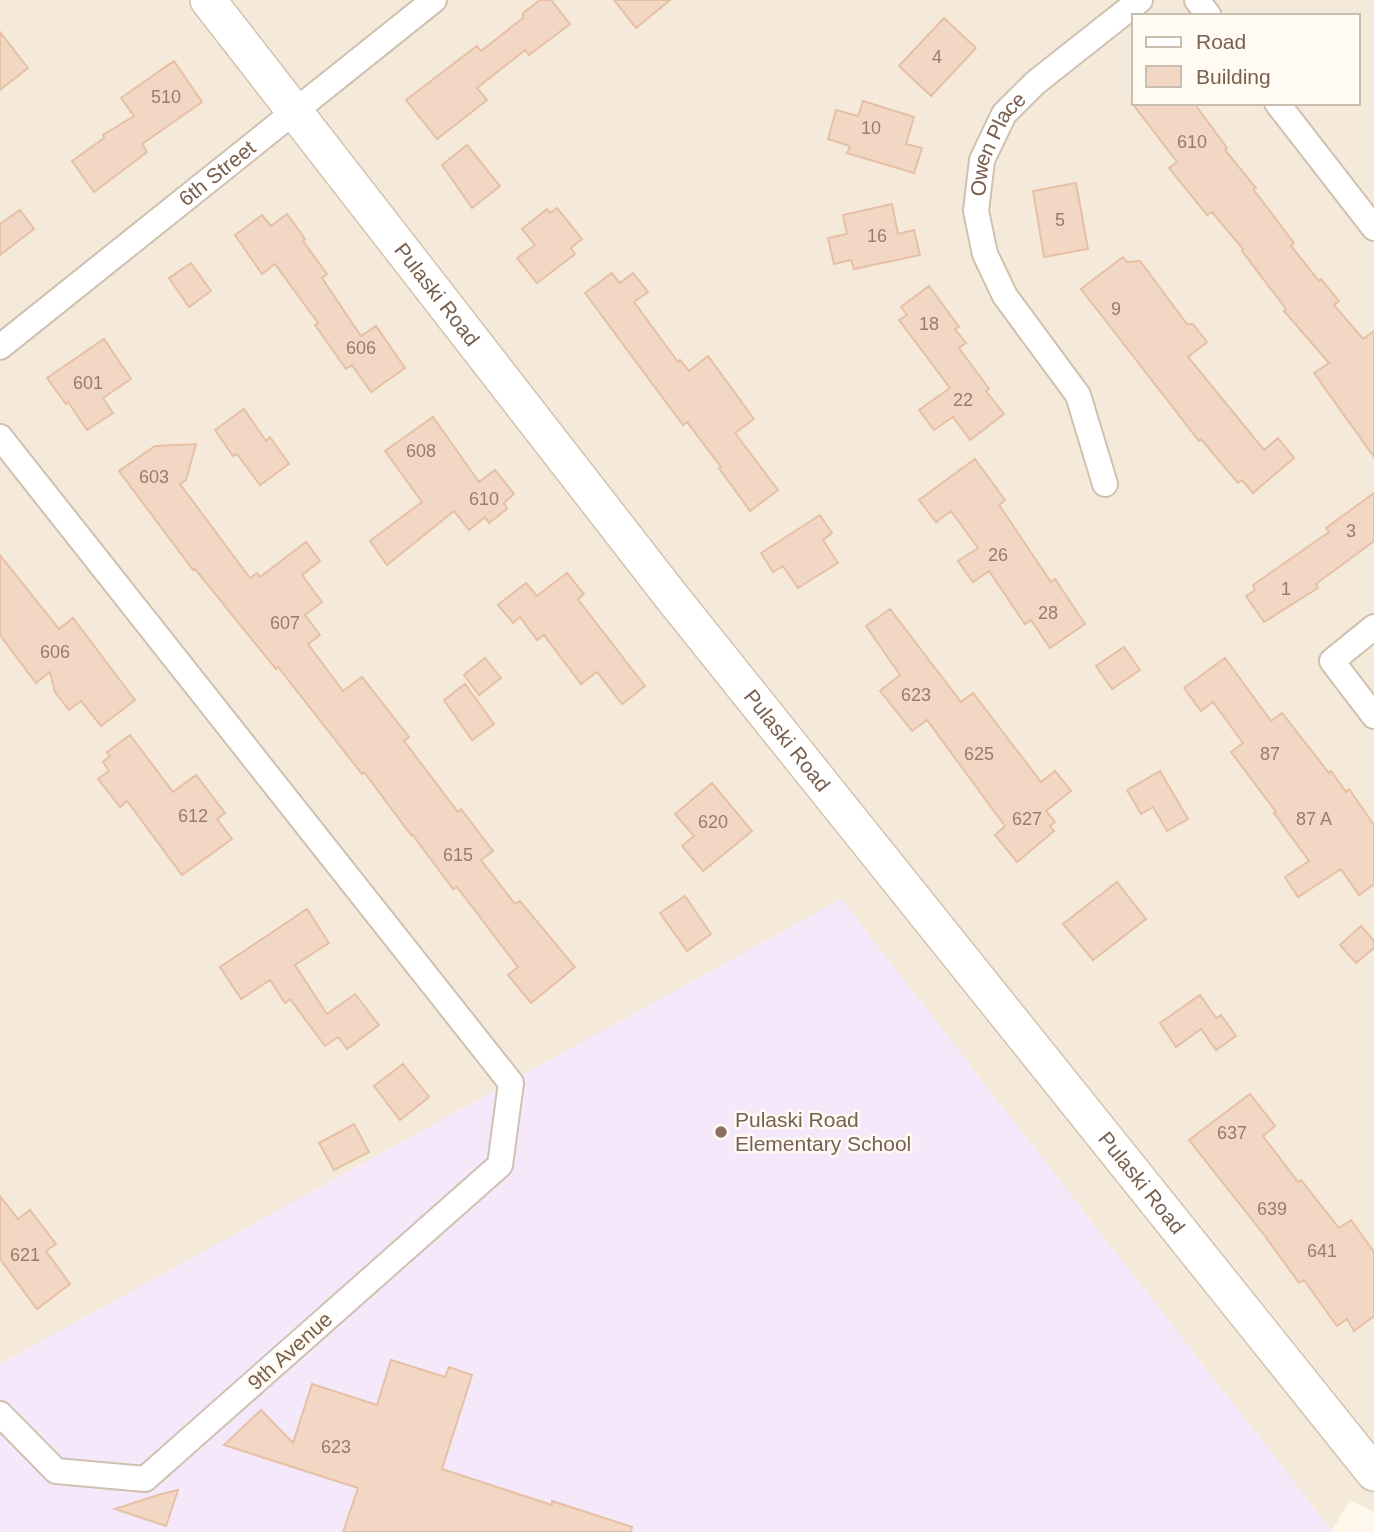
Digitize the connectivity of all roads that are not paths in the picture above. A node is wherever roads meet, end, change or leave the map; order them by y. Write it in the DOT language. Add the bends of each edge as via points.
graph roads {
  1 [pos="208,0"];
  2 [pos="434,0"];
  3 [pos="1140,0"];
  4 [pos="1279,105"];
  5 [pos="294,112"];
  6 [pos="1374,228"];
  7 [pos="0,347"];
  8 [pos="0,437"];
  9 [pos="1105,484"];
  10 [pos="1374,627"];
  11 [pos="1374,716"];
  12 [pos="0,1414"];
  13 [pos="1374,1473"];
  1 -- 5 [label="main road, Pulaski Road"];
  2 -- 5 [label="street, 6th Street"];
  3 -- 9 [label="street, Owen Place" via="1035,83 1004,114 982,160 976,211 985,254 1005,296 1078,395"];
  4 -- 6 [label="street"];
  5 -- 7 [label="street, 6th Street"];
  5 -- 13 [label="main road, Pulaski Road" via="671,596"];
  8 -- 12 [label="street, 9th Avenue" via="511,1083 500,1165 145,1479 56,1471"];
  10 -- 11 [label="street" via="1332,661"];
}
